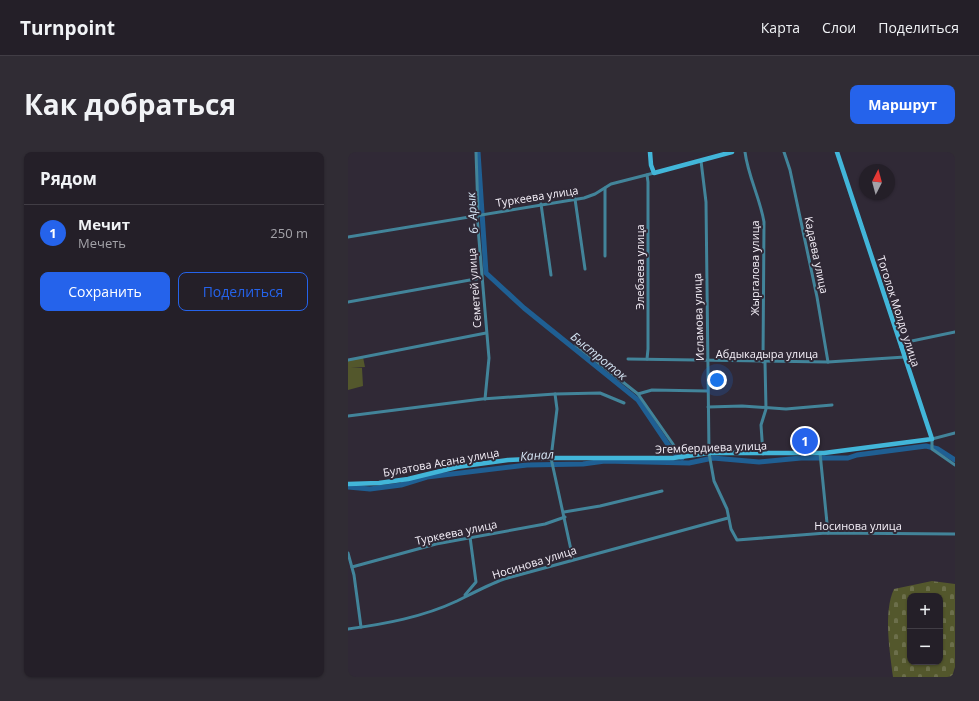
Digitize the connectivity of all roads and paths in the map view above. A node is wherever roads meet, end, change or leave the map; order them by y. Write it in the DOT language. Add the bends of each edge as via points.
graph roads {
  1 [pos="476,152"];
  2 [pos="650,152"];
  3 [pos="732,152"];
  4 [pos="745,152"];
  5 [pos="784,152"];
  6 [pos="837,152"];
  7 [pos="701,161"];
  8 [pos="654,173"];
  9 [pos="647,175"];
  10 [pos="605,188"];
  11 [pos="575,199"];
  12 [pos="541,204"];
  13 [pos="476,216"];
  14 [pos="348,237"];
  15 [pos="605,256"];
  16 [pos="584,269"];
  17 [pos="551,275"];
  18 [pos="481,278"];
  19 [pos="348,302"];
  20 [pos="955,332"];
  21 [pos="486,333"];
  22 [pos="576,346"];
  23 [pos="901,347"];
  24 [pos="905,357"];
  25 [pos="628,359"];
  26 [pos="647,359"];
  27 [pos="348,360"];
  28 [pos="709,362"];
  29 [pos="764,362"];
  30 [pos="828,362"];
  31 [pos="708,391"];
  32 [pos="555,394"];
  33 [pos="638,394"];
  34 [pos="485,399"];
  35 [pos="624,403"];
  36 [pos="832,405"];
  37 [pos="708,407"];
  38 [pos="766,409"];
  39 [pos="348,416"];
  40 [pos="955,433"];
  41 [pos="932,439"];
  42 [pos="820,453"];
  43 [pos="709,454"];
  44 [pos="763,454"];
  45 [pos="609,457"];
  46 [pos="682,457"];
  47 [pos="552,458"];
  48 [pos="955,465"];
  49 [pos="348,484"];
  50 [pos="662,491"];
  51 [pos="564,512"];
  52 [pos="565,517"];
  53 [pos="728,518"];
  54 [pos="828,533"];
  55 [pos="955,534"];
  56 [pos="470,537"];
  57 [pos="737,540"];
  58 [pos="348,554"];
  59 [pos="573,559"];
  60 [pos="352,567"];
  61 [pos="464,597"];
  62 [pos="360,627"];
  63 [pos="348,629"];
  1 -- 13 [label="street, Семетей улица"];
  2 -- 8 [label="street"];
  3 -- 7 [label="street"];
  4 -- 29 [label="street, Жыргалова улица" via="764,222"];
  5 -- 30 [label="street, Кадаева улица" via="811,268"];
  6 -- 23 [label="street, Тоголок Молдо улица"];
  7 -- 8 [label="street"];
  7 -- 28 [label="street, Исламова улица" via="706,202"];
  8 -- 9 [label="street, Туркеева улица"];
  9 -- 10 [label="street, Туркеева улица" via="610,184"];
  9 -- 26 [label="street, Элебаева улица"];
  10 -- 11 [label="street, Туркеева улица" via="595,194"];
  10 -- 15 [label="street"];
  11 -- 12 [label="street, Туркеева улица"];
  11 -- 16 [label="street"];
  12 -- 13 [label="street, Туркеева улица"];
  12 -- 17 [label="street"];
  13 -- 14 [label="street, Туркеева улица"];
  13 -- 18 [label="street, Семетей улица"];
  18 -- 19 [label="street"];
  18 -- 21 [label="street, Семетей улица"];
  20 -- 23 [label="street" via="907,342"];
  21 -- 27 [label="street"];
  21 -- 34 [label="street, Семетей улица" via="489,358"];
  22 -- 33 [label="street"];
  23 -- 24 [label="street, Тоголок Молдо улица"];
  24 -- 30 [label="street, Абдыкадыра улица"];
  24 -- 41 [label="street, Тоголок Молдо улица"];
  25 -- 26 [label="street, Абдыкадыра улица"];
  26 -- 28 [label="street, Абдыкадыра улица"];
  28 -- 29 [label="street, Абдыкадыра улица"];
  28 -- 31 [label="street, Исламова улица"];
  29 -- 30 [label="street, Абдыкадыра улица"];
  29 -- 38 [label="street, Жыргалова улица"];
  31 -- 33 [label="street" via="652,390"];
  31 -- 37 [label="street, Исламова улица"];
  32 -- 34 [label="street"];
  32 -- 35 [label="street" via="600,393"];
  32 -- 47 [label="street" via="557,409"];
  33 -- 46 [label="street"];
  34 -- 39 [label="street"];
  36 -- 38 [label="street"];
  37 -- 38 [label="street" via="742,406"];
  37 -- 43 [label="street, Исламова улица"];
  38 -- 44 [label="street, Жыргалова улица" via="761,425"];
  40 -- 41 [label="street, Эгембердиева улица"];
  41 -- 42 [label="street, Эгембердиева улица"];
  41 -- 48 [label="street, Тоголок Молдо улица" via="932,449"];
  42 -- 44 [label="street, Эгембердиева улица"];
  42 -- 54 [label="street"];
  43 -- 44 [label="street, Эгембердиева улица"];
  43 -- 46 [label="street, Эгембердиева улица"];
  43 -- 53 [label="street, Исламова улица" via="714,481 727,509"];
  45 -- 46 [label="street, Эгембердиева улица"];
  45 -- 47 [label="street, Булатова Асана улица"];
  47 -- 49 [label="street, Булатова Асана улица" via="457,466 408,479"];
  47 -- 51 [label="street"];
  50 -- 51 [label="street"];
  51 -- 52 [label="street"];
  52 -- 56 [label="street, Туркеева улица" via="545,524"];
  52 -- 59 [label="street"];
  53 -- 57 [label="street, Исламова улица"];
  53 -- 59 [label="street, Носинова улица"];
  54 -- 55 [label="street, Носинова улица"];
  54 -- 57 [label="street, Носинова улица"];
  56 -- 60 [label="street, Туркеева улица"];
  56 -- 61 [label="street" via="476,582"];
  58 -- 60 [label="street"];
  59 -- 61 [label="street, Носинова улица" via="504,579"];
  60 -- 62 [label="street"];
  61 -- 62 [label="street, Носинова улица" via="415,616"];
  62 -- 63 [label="street, Носинова улица"];
}
